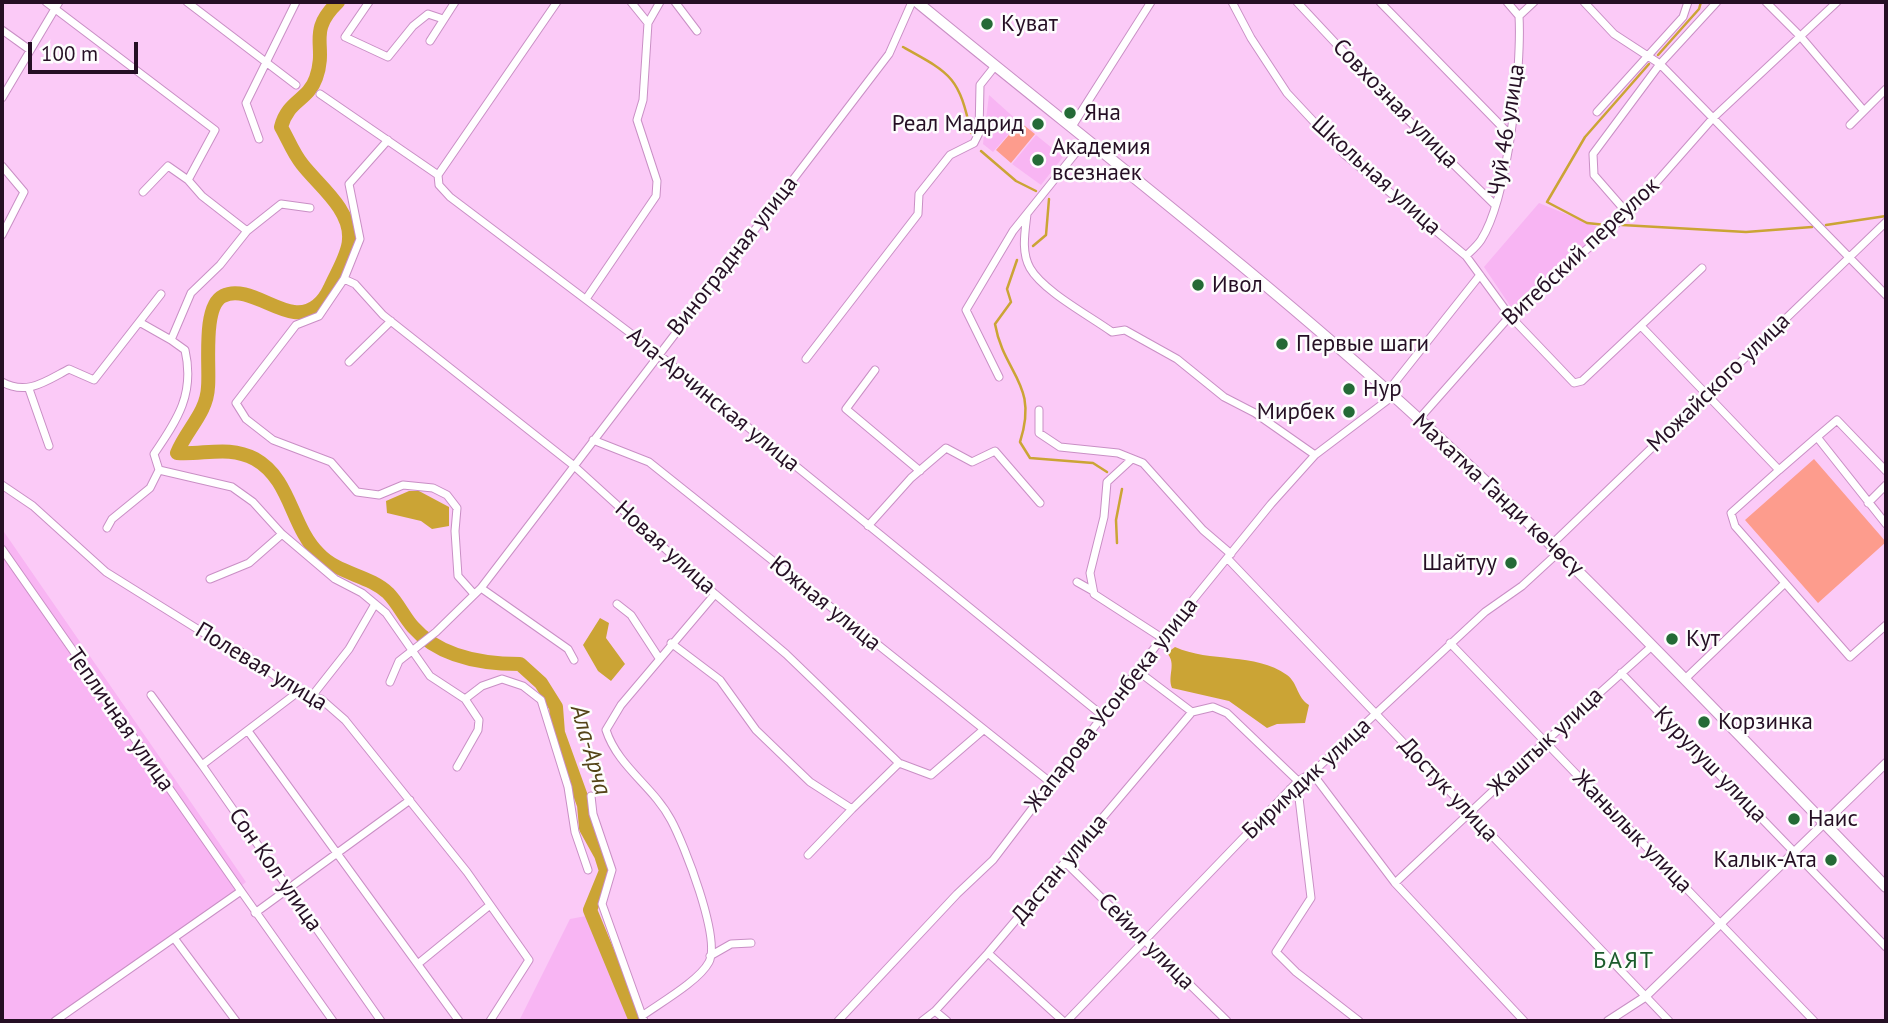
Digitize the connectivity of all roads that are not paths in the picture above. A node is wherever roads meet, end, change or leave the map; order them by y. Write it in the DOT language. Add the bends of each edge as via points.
graph roads {
  1 [pos="46,2"];
  2 [pos="187,2"];
  3 [pos="296,2"];
  4 [pos="369,2"];
  5 [pos="455,2"];
  6 [pos="557,2"];
  7 [pos="631,2"];
  8 [pos="660,2"];
  9 [pos="674,2"];
  10 [pos="912,2"];
  11 [pos="917,2"];
  12 [pos="1151,2"];
  13 [pos="1232,2"];
  14 [pos="1297,2"];
  15 [pos="1380,2"];
  16 [pos="1507,2"];
  17 [pos="1534,2"];
  18 [pos="1584,2"];
  19 [pos="1688,2"];
  20 [pos="1717,2"];
  21 [pos="1766,2"];
  22 [pos="1837,2"];
  23 [pos="57,5"];
  24 [pos="1519,16"];
  25 [pos="443,19"];
  26 [pos="648,23"];
  27 [pos="2,30"];
  28 [pos="697,31"];
  29 [pos="1801,37"];
  30 [pos="430,41"];
  31 [pos="30,50"];
  32 [pos="1647,57"];
  33 [pos="266,63"];
  34 [pos="1660,64"];
  35 [pos="995,66"];
  36 [pos="296,85"];
  37 [pos="1886,89"];
  38 [pos="320,94"];
  39 [pos="2,98"];
  40 [pos="1864,111"];
  41 [pos="1597,112"];
  42 [pos="1713,118"];
  43 [pos="1850,125"];
  44 [pos="1071,128"];
  45 [pos="1511,136"];
  46 [pos="259,139"];
  47 [pos="388,140"];
  48 [pos="1086,141"];
  49 [pos="2,166"];
  50 [pos="438,175"];
  51 [pos="187,180"];
  52 [pos="143,191"];
  53 [pos="1495,205"];
  54 [pos="310,208"];
  55 [pos="1027,214"];
  56 [pos="1628,214"];
  57 [pos="1886,222"];
  58 [pos="247,231"];
  59 [pos="2,235"];
  60 [pos="1466,256"];
  61 [pos="1850,257"];
  62 [pos="1703,268"];
  63 [pos="1480,275"];
  64 [pos="344,279"];
  65 [pos="161,294"];
  66 [pos="1886,295"];
  67 [pos="586,299"];
  68 [pos="1510,316"];
  69 [pos="391,321"];
  70 [pos="141,323"];
  71 [pos="1641,326"];
  72 [pos="172,340"];
  73 [pos="657,354"];
  74 [pos="806,359"];
  75 [pos="349,362"];
  76 [pos="875,370"];
  77 [pos="999,377"];
  78 [pos="2,382"];
  79 [pos="29,389"];
  80 [pos="1390,394"];
  81 [pos="1707,394"];
  82 [pos="1039,410"];
  83 [pos="1419,419"];
  84 [pos="1816,437"];
  85 [pos="593,440"];
  86 [pos="49,446"];
  87 [pos="1315,455"];
  88 [pos="1132,459"];
  89 [pos="573,466"];
  90 [pos="159,470"];
  91 [pos="1779,470"];
  92 [pos="920,471"];
  93 [pos="1886,471"];
  94 [pos="2,485"];
  95 [pos="1886,485"];
  96 [pos="1040,503"];
  97 [pos="1868,503"];
  98 [pos="1886,524"];
  99 [pos="868,526"];
  100 [pos="107,528"];
  101 [pos="282,534"];
  102 [pos="1556,548"];
  103 [pos="2,549"];
  104 [pos="1230,556"];
  105 [pos="211,579"];
  106 [pos="1077,582"];
  107 [pos="1785,583"];
  108 [pos="481,588"];
  109 [pos="1093,591"];
  110 [pos="474,594"];
  111 [pos="715,594"];
  112 [pos="375,604"];
  113 [pos="617,604"];
  114 [pos="1886,625"];
  115 [pos="1162,638"];
  116 [pos="671,643"];
  117 [pos="1450,643"];
  118 [pos="1653,646"];
  119 [pos="412,652"];
  120 [pos="659,658"];
  121 [pos="574,660"];
  122 [pos="1139,672"];
  123 [pos="1621,673"];
  124 [pos="1685,679"];
  125 [pos="390,682"];
  126 [pos="298,691"];
  127 [pos="152,695"];
  128 [pos="312,696"];
  129 [pos="465,699"];
  130 [pos="1192,712"];
  131 [pos="1377,713"];
  132 [pos="1103,716"];
  133 [pos="248,731"];
  134 [pos="982,731"];
  135 [pos="1546,741"];
  136 [pos="900,763"];
  137 [pos="1886,763"];
  138 [pos="202,765"];
  139 [pos="457,767"];
  140 [pos="1312,773"];
  141 [pos="1298,781"];
  142 [pos="1050,782"];
  143 [pos="1290,789"];
  144 [pos="591,796"];
  145 [pos="410,800"];
  146 [pos="852,809"];
  147 [pos="1469,813"];
  148 [pos="1824,823"];
  149 [pos="1795,852"];
  150 [pos="339,854"];
  151 [pos="808,855"];
  152 [pos="1066,863"];
  153 [pos="588,870"];
  154 [pos="1395,883"];
  155 [pos="1886,887"];
  156 [pos="288,890"];
  157 [pos="241,891"];
  158 [pos="490,905"];
  159 [pos="255,913"];
  160 [pos="1720,924"];
  161 [pos="174,937"];
  162 [pos="1144,942"];
  163 [pos="751,943"];
  164 [pos="1886,947"];
  165 [pos="988,953"];
  166 [pos="710,956"];
  167 [pos="419,963"];
  168 [pos="1645,997"];
  169 [pos="935,1011"];
  170 [pos="643,1019"];
  171 [pos="922,1020"];
  172 [pos="55,1021"];
  173 [pos="236,1021"];
  174 [pos="334,1021"];
  175 [pos="381,1021"];
  176 [pos="459,1021"];
  177 [pos="490,1021"];
  178 [pos="840,1021"];
  179 [pos="947,1021"];
  180 [pos="1065,1021"];
  181 [pos="1227,1021"];
  182 [pos="1359,1021"];
  183 [pos="1524,1021"];
  184 [pos="1608,1021"];
  185 [pos="1669,1021"];
  186 [pos="1814,1021"];
  1 -- 23 [label="street"];
  2 -- 33 [label="street"];
  3 -- 33 [label="street"];
  4 -- 25 [label="street" via="345,37 388,57 428,14"];
  5 -- 25 [label="street"];
  6 -- 50 [label="street"];
  7 -- 26 [label="street"];
  8 -- 26 [label="street"];
  9 -- 28 [label="street"];
  10 -- 73 [label="street, Виноградная улица" via="888,54"];
  11 -- 35 [label="main road, Махатма Ганди көчөсү"];
  12 -- 44 [label="street"];
  13 -- 60 [label="street, Школьная улица" via="1287,93 1344,154"];
  14 -- 53 [label="street, Совхозная улица"];
  15 -- 45 [label="street"];
  16 -- 24 [label="street"];
  17 -- 24 [label="street"];
  18 -- 32 [label="street" via="1614,34"];
  19 -- 32 [label="street" via="1688,12"];
  20 -- 34 [label="street"];
  21 -- 29 [label="street"];
  22 -- 29 [label="street, Витебский переулок"];
  23 -- 31 [label="street"];
  23 -- 51 [label="street" via="215,131"];
  24 -- 45 [label="street, Чуй 46 улица" via="1521,44"];
  25 -- 30 [label="street"];
  26 -- 67 [label="street" via="643,100 637,120 657,181 656,196"];
  27 -- 31 [label="street"];
  29 -- 40 [label="street"];
  29 -- 42 [label="street, Витебский переулок"];
  31 -- 39 [label="street"];
  32 -- 34 [label="street"];
  32 -- 41 [label="street"];
  33 -- 36 [label="street"];
  33 -- 46 [label="street" via="246,103"];
  34 -- 42 [label="street"];
  34 -- 56 [label="street" via="1593,154 1594,175"];
  35 -- 44 [label="main road, Махатма Ганди көчөсү"];
  35 -- 74 [label="street" via="980,85 979,133 974,144 950,155 919,194 918,214"];
  37 -- 40 [label="street"];
  38 -- 47 [label="street, Ала-Арчинская улица"];
  40 -- 43 [label="street"];
  42 -- 56 [label="street, Витебский переулок"];
  42 -- 61 [label="street"];
  44 -- 48 [label="main road, Махатма Ганди көчөсү"];
  45 -- 53 [label="street, Чуй 46 улица"];
  47 -- 50 [label="street, Ала-Арчинская улица"];
  47 -- 64 [label="street" via="349,184 360,239"];
  48 -- 55 [label="street"];
  48 -- 80 [label="main road, Махатма Ганди көчөсү"];
  49 -- 59 [label="street" via="24,192"];
  50 -- 67 [label="street, Ала-Арчинская улица" via="439,185 450,197"];
  51 -- 52 [label="street" via="168,166"];
  51 -- 58 [label="street"];
  53 -- 60 [label="street, Чуй 46 улица" via="1481,240"];
  54 -- 58 [label="street" via="281,204"];
  55 -- 77 [label="street" via="966,310"];
  55 -- 87 [label="street" via="1024,246 1031,269 1049,287 1112,332 1125,330 1177,359 1224,397"];
  56 -- 68 [label="street, Витебский переулок"];
  57 -- 61 [label="street, Можайского улица"];
  58 -- 72 [label="street" via="191,293"];
  60 -- 63 [label="street, Школьная улица"];
  61 -- 66 [label="street"];
  61 -- 81 [label="street, Можайского улица"];
  62 -- 71 [label="street"];
  63 -- 68 [label="street, Школьная улица"];
  63 -- 80 [label="street, Жапарова Усонбека улица"];
  64 -- 69 [label="street, Новая улица" via="355,284"];
  64 -- 110 [label="street" via="319,316 296,325 236,403 246,419 272,440 331,462 357,492 379,495 403,485 433,488 447,495 457,508 458,576"];
  65 -- 70 [label="street"];
  67 -- 73 [label="street, Ала-Арчинская улица"];
  68 -- 71 [label="street, Школьная улица" via="1578,384"];
  68 -- 83 [label="street, Витебский переулок"];
  69 -- 75 [label="street"];
  69 -- 89 [label="street, Новая улица"];
  70 -- 72 [label="street"];
  70 -- 79 [label="street" via="94,380 69,369"];
  71 -- 81 [label="street"];
  72 -- 90 [label="street" via="186,350 191,373 178,419 154,454"];
  73 -- 85 [label="street, Виноградная улица"];
  73 -- 99 [label="street, Ала-Арчинская улица"];
  76 -- 92 [label="street" via="846,410"];
  78 -- 79 [label="street"];
  79 -- 86 [label="street"];
  80 -- 83 [label="main road, Махатма Ганди көчөсү"];
  80 -- 87 [label="street, Жапарова Усонбека улица"];
  81 -- 91 [label="street"];
  81 -- 102 [label="street, Можайского улица"];
  82 -- 88 [label="street" via="1039,433 1059,447 1118,453"];
  83 -- 102 [label="main road, Махатма Ганди көчөсү"];
  84 -- 91 [label="street"];
  84 -- 93 [label="street" via="1837,420"];
  84 -- 97 [label="street"];
  85 -- 89 [label="street, Виноградная улица"];
  85 -- 134 [label="street, Южная улица" via="649,462"];
  87 -- 104 [label="street, Жапарова Усонбека улица"];
  88 -- 104 [label="street, Достук улица" via="1143,463"];
  88 -- 109 [label="street" via="1107,482 1090,573"];
  89 -- 108 [label="street, Виноградная улица"];
  89 -- 111 [label="street, Новая улица"];
  90 -- 100 [label="street" via="150,488"];
  90 -- 101 [label="street" via="232,487"];
  91 -- 107 [label="street" via="1737,505 1731,520"];
  92 -- 96 [label="street" via="946,447 972,462 995,451"];
  92 -- 99 [label="street"];
  94 -- 126 [label="street, Полевая улица" via="33,506 106,572"];
  95 -- 97 [label="street"];
  97 -- 98 [label="street"];
  99 -- 132 [label="street, Ала-Арчинская улица"];
  101 -- 105 [label="street" via="249,563"];
  101 -- 112 [label="street" via="335,579"];
  102 -- 117 [label="street, Биримдик улица"];
  102 -- 118 [label="main road, Махатма Ганди көчөсү"];
  103 -- 157 [label="street, Тепличная улица"];
  104 -- 115 [label="street, Жапарова Усонбека улица"];
  104 -- 131 [label="street, Достук улица"];
  106 -- 109 [label="street"];
  107 -- 114 [label="street" via="1850,657"];
  107 -- 124 [label="street"];
  108 -- 110 [label="street, Виноградная улица"];
  108 -- 121 [label="street" via="568,649"];
  109 -- 115 [label="street"];
  110 -- 119 [label="street, Виноградная улица"];
  111 -- 116 [label="street"];
  111 -- 136 [label="street, Новая улица" via="786,653"];
  112 -- 119 [label="street"];
  112 -- 128 [label="street" via="349,649"];
  113 -- 120 [label="street" via="631,615"];
  115 -- 122 [label="street, Жапарова Усонбека улица"];
  116 -- 120 [label="street"];
  116 -- 146 [label="street" via="720,680 756,730 810,782"];
  117 -- 131 [label="street, Биримдик улица"];
  117 -- 135 [label="street, Жанылык улица"];
  118 -- 123 [label="street, Жаштык улица"];
  118 -- 124 [label="main road, Махатма Ганди көчөсү"];
  119 -- 125 [label="street, Виноградная улица" via="400,662"];
  119 -- 129 [label="street" via="430,676"];
  120 -- 166 [label="street" via="606,730 612,749 670,818 712,937"];
  122 -- 130 [label="street"];
  122 -- 132 [label="street, Жапарова Усонбека улица"];
  123 -- 135 [label="street, Жаштык улица"];
  123 -- 149 [label="street, Курулуш улица"];
  124 -- 148 [label="main road, Махатма Ганди көчөсү"];
  126 -- 128 [label="street, Полевая улица"];
  126 -- 133 [label="street"];
  127 -- 138 [label="street, Сон Кол улица"];
  128 -- 145 [label="street, Полевая улица" via="345,720"];
  129 -- 139 [label="street" via="479,720 478,730"];
  129 -- 153 [label="street" via="502,679 523,686 541,700"];
  130 -- 141 [label="street" via="1213,707 1227,713"];
  130 -- 152 [label="street, Дастан улица"];
  131 -- 140 [label="street, Биримдик улица"];
  131 -- 147 [label="street, Достук улица"];
  132 -- 142 [label="street, Жапарова Усонбека улица"];
  133 -- 138 [label="street"];
  133 -- 150 [label="street"];
  134 -- 136 [label="street, Новая улица" via="931,775"];
  134 -- 142 [label="street, Южная улица"];
  135 -- 147 [label="street, Жаштык улица"];
  135 -- 160 [label="street, Жанылык улица"];
  136 -- 146 [label="street"];
  137 -- 148 [label="street"];
  138 -- 156 [label="street, Сон Кол улица"];
  140 -- 141 [label="street, Биримдик улица"];
  140 -- 154 [label="street"];
  141 -- 143 [label="street, Биримдик улица"];
  142 -- 178 [label="street, Жапарова Усонбека улица" via="993,860"];
  143 -- 162 [label="street, Биримдик улица"];
  143 -- 182 [label="street" via="1299,799 1311,898 1276,952"];
  144 -- 170 [label="street" via="612,870 602,904"];
  145 -- 150 [label="street"];
  145 -- 158 [label="street, Полевая улица"];
  146 -- 151 [label="street"];
  147 -- 154 [label="street, Жаштык улица"];
  147 -- 168 [label="street, Достук улица"];
  148 -- 149 [label="street"];
  148 -- 155 [label="main road, Махатма Ганди көчөсү"];
  149 -- 160 [label="street"];
  149 -- 164 [label="street, Курулуш улица"];
  150 -- 156 [label="street"];
  150 -- 167 [label="street"];
  152 -- 162 [label="street, Сейил улица"];
  152 -- 165 [label="street, Дастан улица"];
  154 -- 183 [label="street"];
  156 -- 159 [label="street"];
  156 -- 175 [label="street, Сон Кол улица"];
  157 -- 159 [label="street, Тепличная улица"];
  157 -- 161 [label="street"];
  158 -- 167 [label="street"];
  158 -- 177 [label="street, Полевая улица" via="529,960"];
  159 -- 174 [label="street, Тепличная улица"];
  160 -- 168 [label="street"];
  160 -- 186 [label="street, Жанылык улица"];
  161 -- 172 [label="street"];
  161 -- 173 [label="street"];
  162 -- 180 [label="street, Биримдик улица"];
  162 -- 181 [label="street, Сейил улица"];
  163 -- 166 [label="street" via="731,944"];
  165 -- 169 [label="street, Дастан улица"];
  165 -- 180 [label="street"];
  166 -- 170 [label="street" via="691,980"];
  167 -- 176 [label="street"];
  168 -- 184 [label="street"];
  168 -- 185 [label="street, Достук улица"];
  169 -- 171 [label="street, Дастан улица"];
  169 -- 179 [label="street"];
}
